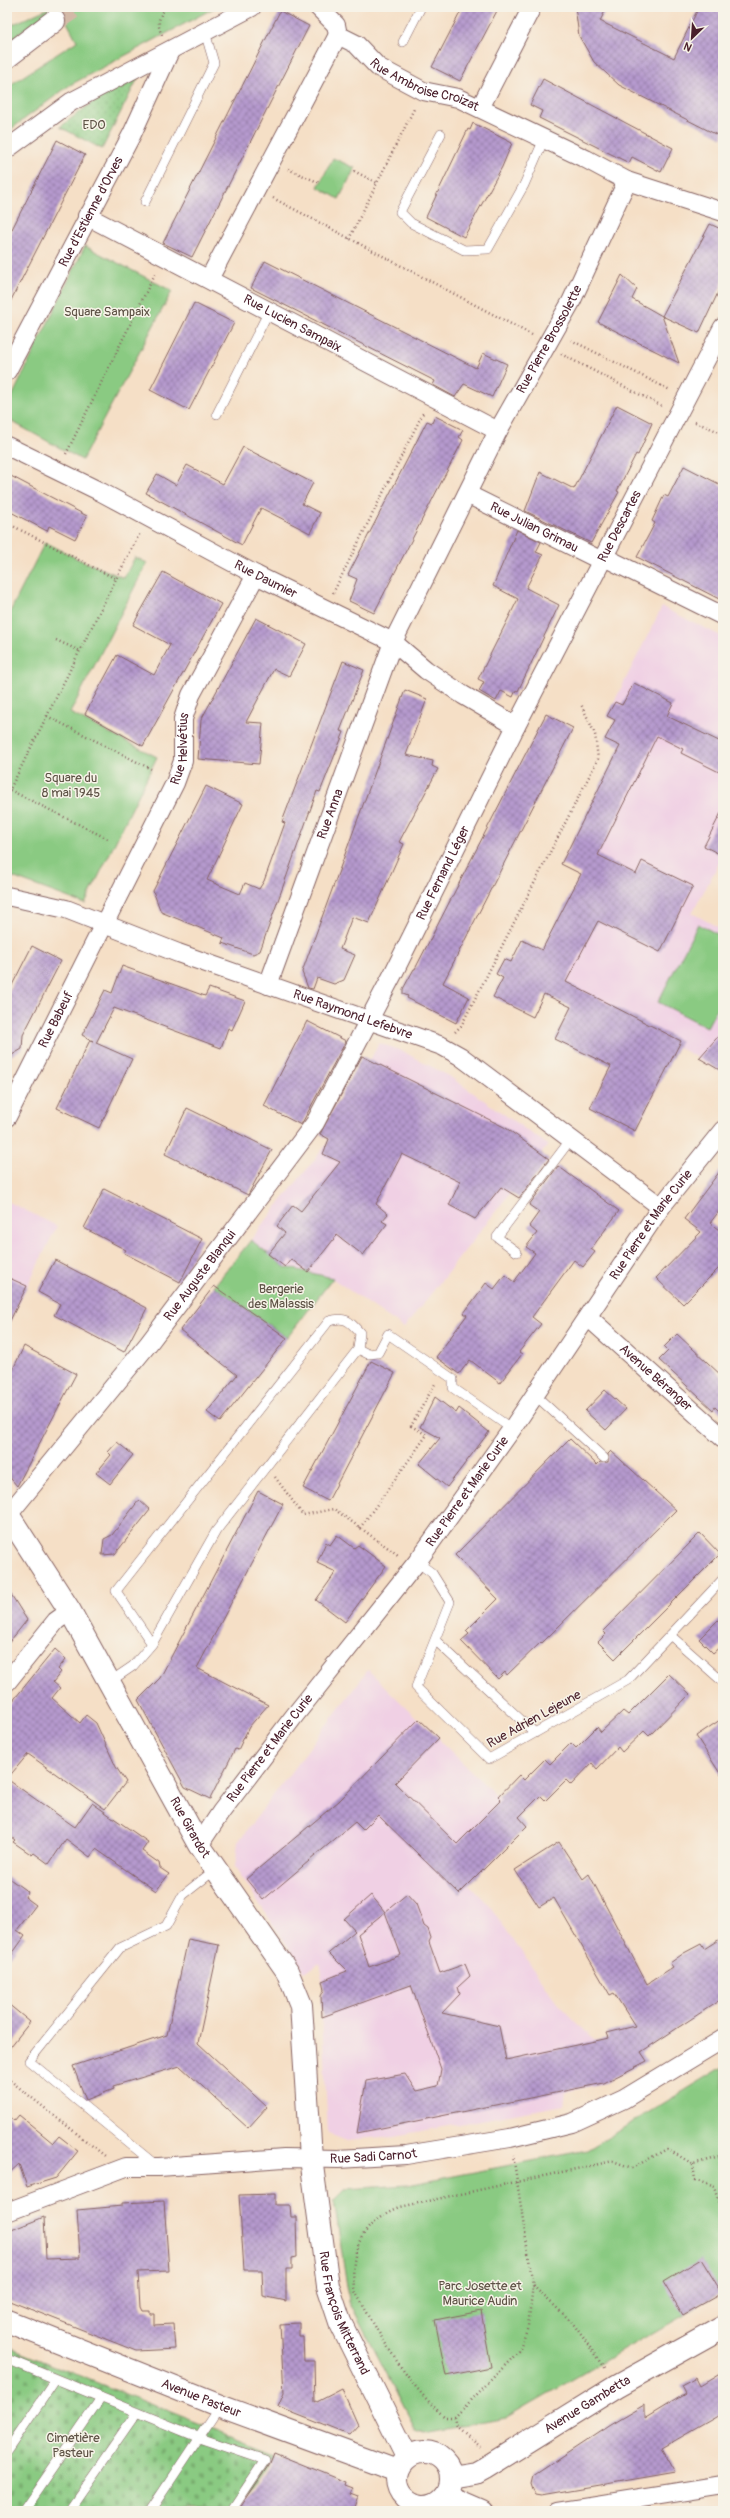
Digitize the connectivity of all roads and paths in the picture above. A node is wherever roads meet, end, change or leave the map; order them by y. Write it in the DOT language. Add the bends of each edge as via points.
graph roads {
  1 [pos="167,7"];
  2 [pos="252,7"];
  3 [pos="318,7"];
  4 [pos="420,7"];
  5 [pos="532,7"];
  6 [pos="54,21"];
  7 [pos="205,32"];
  8 [pos="338,35"];
  9 [pos="403,42"];
  10 [pos="170,51"];
  11 [pos="7,57"];
  12 [pos="423,91"];
  13 [pos="480,108"];
  14 [pos="441,134"];
  15 [pos="544,139"];
  16 [pos="7,149"];
  17 [pos="272,162"];
  18 [pos="354,171"];
  19 [pos="627,181"];
  20 [pos="320,183"];
  21 [pos="377,183"];
  22 [pos="256,190"];
  23 [pos="145,202"];
  24 [pos="723,212"];
  25 [pos="87,216"];
  26 [pos="350,239"];
  27 [pos="164,256"];
  28 [pos="209,279"];
  29 [pos="269,311"];
  30 [pos="723,327"];
  31 [pos="550,340"];
  32 [pos="7,371"];
  33 [pos="431,396"];
  34 [pos="686,398"];
  35 [pos="217,414"];
  36 [pos="678,414"];
  37 [pos="498,431"];
  38 [pos="723,432"];
  39 [pos="723,441"];
  40 [pos="7,446"];
  41 [pos="59,471"];
  42 [pos="467,494"];
  43 [pos="148,517"];
  44 [pos="7,523"];
  45 [pos="603,559"];
  46 [pos="256,575"];
  47 [pos="116,579"];
  48 [pos="325,609"];
  49 [pos="723,616"];
  50 [pos="56,640"];
  51 [pos="393,642"];
  52 [pos="80,651"];
  53 [pos="581,704"];
  54 [pos="47,716"];
  55 [pos="516,726"];
  56 [pos="151,768"];
  57 [pos="10,790"];
  58 [pos="7,795"];
  59 [pos="108,839"];
  60 [pos="7,896"];
  61 [pos="105,923"];
  62 [pos="268,985"];
  63 [pos="369,1020"];
  64 [pos="442,1046"];
  65 [pos="7,1117"];
  66 [pos="723,1130"];
  67 [pos="571,1139"];
  68 [pos="661,1207"];
  69 [pos="517,1252"];
  70 [pos="588,1318"];
  71 [pos="358,1349"];
  72 [pos="442,1372"];
  73 [pos="535,1395"];
  74 [pos="512,1429"];
  75 [pos="723,1438"];
  76 [pos="604,1458"];
  77 [pos="266,1466"];
  78 [pos="8,1514"];
  79 [pos="360,1528"];
  80 [pos="394,1555"];
  81 [pos="417,1562"];
  82 [pos="723,1579"];
  83 [pos="70,1611"];
  84 [pos="670,1634"];
  85 [pos="435,1640"];
  86 [pos="152,1644"];
  87 [pos="7,1682"];
  88 [pos="723,1682"];
  89 [pos="108,1683"];
  90 [pos="535,1733"];
  91 [pos="199,1845"];
  92 [pos="216,1869"];
  93 [pos="723,2039"];
  94 [pos="7,2078"];
  95 [pos="510,2138"];
  96 [pos="723,2156"];
  97 [pos="311,2158"];
  98 [pos="693,2164"];
  99 [pos="159,2167"];
  100 [pos="121,2169"];
  101 [pos="517,2183"];
  102 [pos="7,2212"];
  103 [pos="723,2214"];
  104 [pos="532,2286"];
  105 [pos="7,2321"];
  106 [pos="723,2327"];
  107 [pos="7,2359"];
  108 [pos="56,2379"];
  109 [pos="617,2386"];
  110 [pos="101,2398"];
  111 [pos="220,2406"];
  112 [pos="137,2412"];
  113 [pos="455,2417"];
  114 [pos="200,2438"];
  115 [pos="7,2451"];
  116 [pos="499,2460"];
  117 [pos="402,2464"];
  118 [pos="723,2485"];
  119 [pos="449,2486"];
  120 [pos="413,2508"];
  121 [pos="23,2511"];
  122 [pos="68,2511"];
  123 [pos="150,2511"];
  124 [pos="231,2511"];
  125 [pos="483,2511"];
  126 [pos="559,2511"];
  1 -- 10 [label="path" via="160,14 158,28"];
  2 -- 7 [label="street"];
  3 -- 8 [label="street" via="336,25"];
  4 -- 9 [label="lane"];
  5 -- 13 [label="street, Rue Ambroise Croizat"];
  6 -- 11 [label="main road"];
  7 -- 10 [label="street"];
  7 -- 23 [label="lane" via="214,63"];
  8 -- 12 [label="street, Rue Ambroise Croizat" via="356,44 378,67"];
  8 -- 17 [label="street"];
  10 -- 16 [label="street" via="71,102"];
  10 -- 25 [label="street, Rue d'Estienne d'Orves" via="132,134"];
  12 -- 13 [label="street, Rue Ambroise Croizat" via="458,98"];
  12 -- 21 [label="path"];
  13 -- 15 [label="street"];
  14 -- 15 [label="lane" via="400,212 411,223 464,250 488,249 524,185"];
  15 -- 19 [label="street"];
  17 -- 20 [label="path"];
  17 -- 22 [label="street"];
  18 -- 21 [label="path"];
  19 -- 24 [label="street"];
  19 -- 31 [label="street, Rue Pierre Brossolette" via="571,302"];
  21 -- 26 [label="path"];
  22 -- 26 [label="path"];
  22 -- 28 [label="street"];
  25 -- 27 [label="street, Rue Lucien Sampaix"];
  25 -- 32 [label="street, Rue d'Estienne d'Orves"];
  26 -- 31 [label="path"];
  27 -- 28 [label="street, Rue Lucien Sampaix"];
  27 -- 41 [label="path"];
  28 -- 29 [label="street, Rue Lucien Sampaix"];
  29 -- 33 [label="street, Rue Lucien Sampaix"];
  29 -- 35 [label="lane"];
  30 -- 34 [label="street, Rue Descartes"];
  31 -- 34 [label="path"];
  31 -- 36 [label="path"];
  31 -- 37 [label="street, Rue Pierre Brossolette"];
  33 -- 37 [label="street, Rue Lucien Sampaix"];
  33 -- 48 [label="path"];
  34 -- 36 [label="street, Rue Descartes"];
  36 -- 38 [label="path"];
  36 -- 45 [label="street, Rue Descartes"];
  37 -- 42 [label="street, Rue Pierre Brossolette"];
  38 -- 39 [label="path"];
  40 -- 41 [label="street, Rue Daumier"];
  41 -- 43 [label="street, Rue Daumier"];
  42 -- 45 [label="street, Rue Julian Grimau"];
  42 -- 51 [label="street, Rue Pierre Brossolette"];
  43 -- 46 [label="street, Rue Daumier"];
  43 -- 47 [label="path"];
  44 -- 47 [label="path"];
  45 -- 49 [label="street, Rue Julian Grimau"];
  45 -- 55 [label="street, Rue Descartes"];
  46 -- 48 [label="street, Rue Daumier"];
  46 -- 61 [label="street, Rue Helvétius" via="191,696 183,719 183,761"];
  47 -- 52 [label="path"];
  48 -- 51 [label="street, Rue Daumier"];
  50 -- 52 [label="path"];
  51 -- 55 [label="street, Rue Daumier" via="426,670 463,696"];
  51 -- 62 [label="street, Rue Anna"];
  52 -- 54 [label="path"];
  53 -- 64 [label="path" via="595,734 598,759 461,1026"];
  54 -- 56 [label="path"];
  54 -- 57 [label="path"];
  55 -- 63 [label="street, Rue Fernand Léger"];
  57 -- 58 [label="path"];
  57 -- 59 [label="path"];
  60 -- 61 [label="street, Rue Raymond Lefebvre" via="66,909"];
  61 -- 62 [label="street, Rue Raymond Lefebvre" via="178,953"];
  61 -- 65 [label="street, Rue Babeuf"];
  62 -- 63 [label="street, Rue Raymond Lefebvre"];
  63 -- 64 [label="street, Rue Raymond Lefebvre"];
  63 -- 78 [label="street, Rue Auguste Blanqui" via="306,1138 149,1343"];
  64 -- 67 [label="street, Rue Raymond Lefebvre" via="460,1056"];
  66 -- 68 [label="street, Rue Pierre et Marie Curie"];
  67 -- 68 [label="street, Rue Raymond Lefebvre"];
  67 -- 69 [label="lane" via="497,1237"];
  68 -- 70 [label="street, Rue Pierre et Marie Curie"];
  70 -- 73 [label="street, Rue Pierre et Marie Curie"];
  70 -- 75 [label="street, Avenue Béranger"];
  71 -- 72 [label="lane" via="368,1354 378,1353 388,1334"];
  71 -- 77 [label="lane"];
  71 -- 86 [label="lane" via="360,1333 349,1320 329,1320 116,1591"];
  72 -- 74 [label="lane" via="453,1379 453,1388"];
  72 -- 79 [label="path" via="411,1426 427,1435"];
  73 -- 74 [label="street, Rue Pierre et Marie Curie"];
  73 -- 76 [label="lane"];
  74 -- 81 [label="street, Rue Pierre et Marie Curie"];
  77 -- 79 [label="path" via="303,1515 334,1509"];
  77 -- 86 [label="lane" via="216,1531"];
  78 -- 83 [label="main road, Rue Girardot"];
  79 -- 80 [label="path"];
  81 -- 85 [label="lane, Rue Adrien Lejeune" via="432,1573 450,1602"];
  81 -- 91 [label="street, Rue Pierre et Marie Curie" via="290,1721 220,1812"];
  82 -- 84 [label="lane, Rue Adrien Lejeune"];
  83 -- 87 [label="street" via="56,1621"];
  83 -- 89 [label="main road, Rue Girardot"];
  84 -- 88 [label="lane"];
  84 -- 90 [label="lane, Rue Adrien Lejeune" via="628,1680"];
  85 -- 90 [label="lane"];
  85 -- 90 [label="lane, Rue Adrien Lejeune" via="416,1687 489,1759"];
  86 -- 89 [label="lane" via="133,1666"];
  89 -- 91 [label="main road, Rue Girardot"];
  91 -- 92 [label="main road, Rue Girardot"];
  92 -- 97 [label="main road, Rue Girardot" via="287,1971 301,2005"];
  92 -- 99 [label="lane" via="183,1895 166,1926 120,1948 29,2061"];
  93 -- 95 [label="street, Rue Sadi Carnot" via="624,2099 572,2123"];
  94 -- 100 [label="path"];
  95 -- 97 [label="street, Rue Sadi Carnot" via="406,2155"];
  95 -- 101 [label="path"];
  96 -- 98 [label="path"];
  97 -- 99 [label="street, Rue Sadi Carnot"];
  97 -- 117 [label="main road, Rue François Mitterrand" via="328,2286 340,2322"];
  98 -- 101 [label="path" via="667,2149 632,2168 613,2161"];
  98 -- 103 [label="path" via="694,2180 715,2187"];
  99 -- 100 [label="street, Rue Sadi Carnot"];
  100 -- 102 [label="street, Rue Sadi Carnot"];
  101 -- 104 [label="path"];
  101 -- 113 [label="path" via="400,2207 382,2214 369,2224 361,2238 356,2257 354,2288 377,2329 418,2390 445,2416"];
  104 -- 109 [label="path" via="572,2322"];
  104 -- 113 [label="path" via="528,2326 520,2351"];
  105 -- 111 [label="main road, Avenue Pasteur"];
  106 -- 109 [label="main road, Avenue Gambetta"];
  107 -- 108 [label="lane"];
  108 -- 110 [label="lane"];
  108 -- 115 [label="lane"];
  109 -- 116 [label="main road, Avenue Gambetta"];
  110 -- 112 [label="lane"];
  110 -- 121 [label="lane"];
  111 -- 114 [label="lane"];
  111 -- 117 [label="main road, Avenue Pasteur"];
  112 -- 114 [label="lane"];
  112 -- 122 [label="lane"];
  113 -- 116 [label="path" via="457,2427"];
  114 -- 123 [label="lane"];
  114 -- 124 [label="lane" via="264,2460"];
  116 -- 119 [label="main road, Avenue Gambetta"];
  117 -- 119 [label="main road" via="419,2452 431,2453 445,2463"];
  117 -- 120 [label="main road" via="397,2488"];
  118 -- 126 [label="street"];
  119 -- 120 [label="main road" via="433,2505"];
  119 -- 125 [label="main road"];
}
